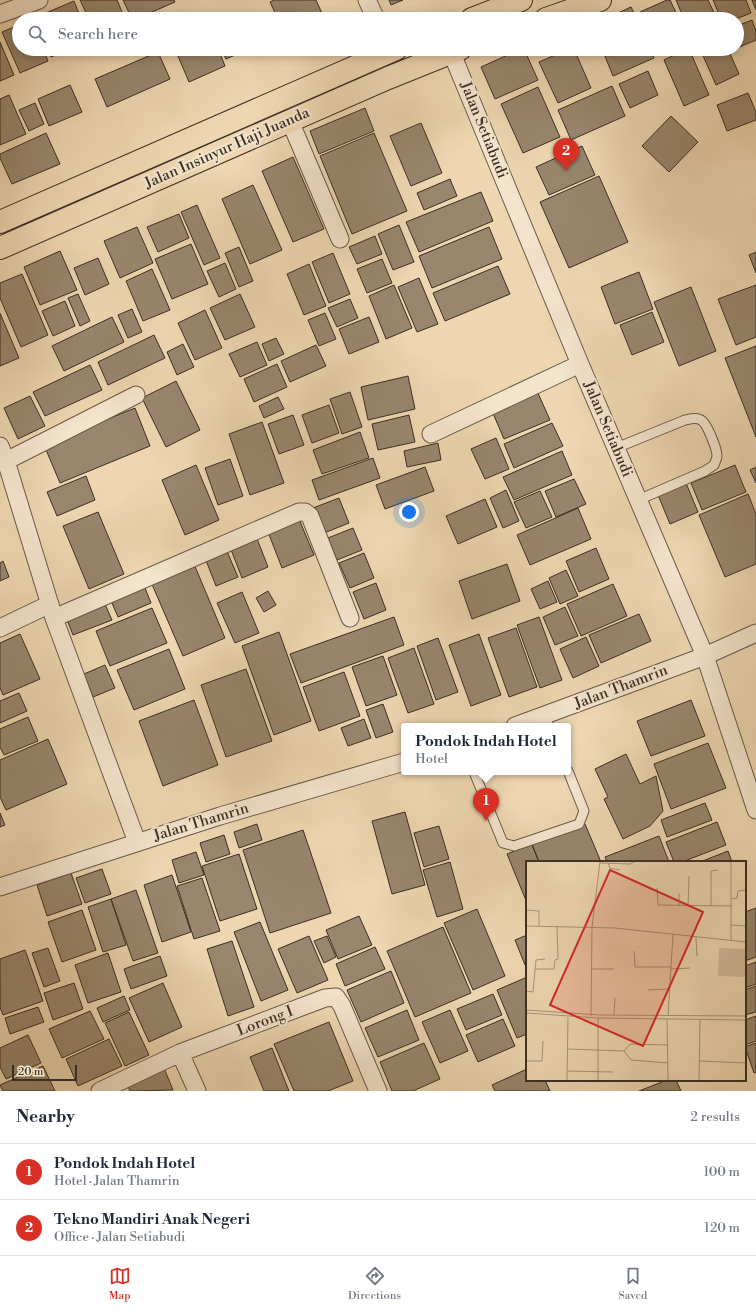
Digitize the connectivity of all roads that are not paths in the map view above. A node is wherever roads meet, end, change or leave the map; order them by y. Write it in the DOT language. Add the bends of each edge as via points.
graph roads {
  1 [pos="38,0"];
  2 [pos="367,0"];
  3 [pos="521,0"];
  4 [pos="600,0"];
  5 [pos="373,12"];
  6 [pos="490,12"];
  7 [pos="566,12"];
  8 [pos="0,14"];
  9 [pos="378,56"];
  10 [pos="440,56"];
  11 [pos="456,56"];
  12 [pos="290,121"];
  13 [pos="0,222"];
  14 [pos="340,239"];
  15 [pos="0,248"];
  16 [pos="580,364"];
  17 [pos="136,394"];
  18 [pos="431,434"];
  19 [pos="616,448"];
  20 [pos="3,453"];
  21 [pos="638,500"];
  22 [pos="52,611"];
  23 [pos="350,618"];
  24 [pos="0,628"];
  25 [pos="756,633"];
  26 [pos="705,656"];
  27 [pos="547,721"];
  28 [pos="534,723"];
  29 [pos="401,763"];
  30 [pos="475,775"];
  31 [pos="570,775"];
  32 [pos="756,810"];
  33 [pos="137,842"];
  34 [pos="0,887"];
  35 [pos="180,1053"];
  36 [pos="122,1086"];
  37 [pos="100,1091"];
  38 [pos="197,1091"];
  39 [pos="378,1091"];
  1 -- 8 [label="street"];
  2 -- 5 [label="street"];
  3 -- 6 [label="main road"];
  4 -- 7 [label="main road"];
  9 -- 13 [label="main road, Jalan Insinyur Haji Juanda"];
  10 -- 12 [label="main road, Jalan Insinyur Haji Juanda"];
  11 -- 16 [label="street, Jalan Setiabudi"];
  12 -- 14 [label="street"];
  12 -- 15 [label="main road, Jalan Insinyur Haji Juanda"];
  16 -- 18 [label="street"];
  16 -- 19 [label="street, Jalan Setiabudi"];
  17 -- 20 [label="street"];
  19 -- 21 [label="street, Jalan Setiabudi"];
  19 -- 21 [label="lane" via="694,418 706,425 716,448 717,457 714,465 705,471"];
  20 -- 22 [label="street"];
  21 -- 26 [label="street, Jalan Setiabudi"];
  22 -- 23 [label="street" via="171,568 208,550 304,512 310,516"];
  22 -- 24 [label="street"];
  22 -- 33 [label="street"];
  25 -- 26 [label="street, Jalan Thamrin"];
  26 -- 27 [label="street, Jalan Thamrin"];
  26 -- 32 [label="street, Jalan Setiabudi"];
  27 -- 28 [label="street, Jalan Thamrin"];
  29 -- 33 [label="street, Jalan Thamrin"];
  30 -- 31 [label="lane" via="504,843 514,846 579,824 584,811"];
  33 -- 34 [label="street, Jalan Thamrin"];
  35 -- 36 [label="street, Lorong I"];
  35 -- 38 [label="street"];
  35 -- 39 [label="street, Lorong I" via="325,998 336,997"];
  36 -- 37 [label="street, Lorong I"];
}
